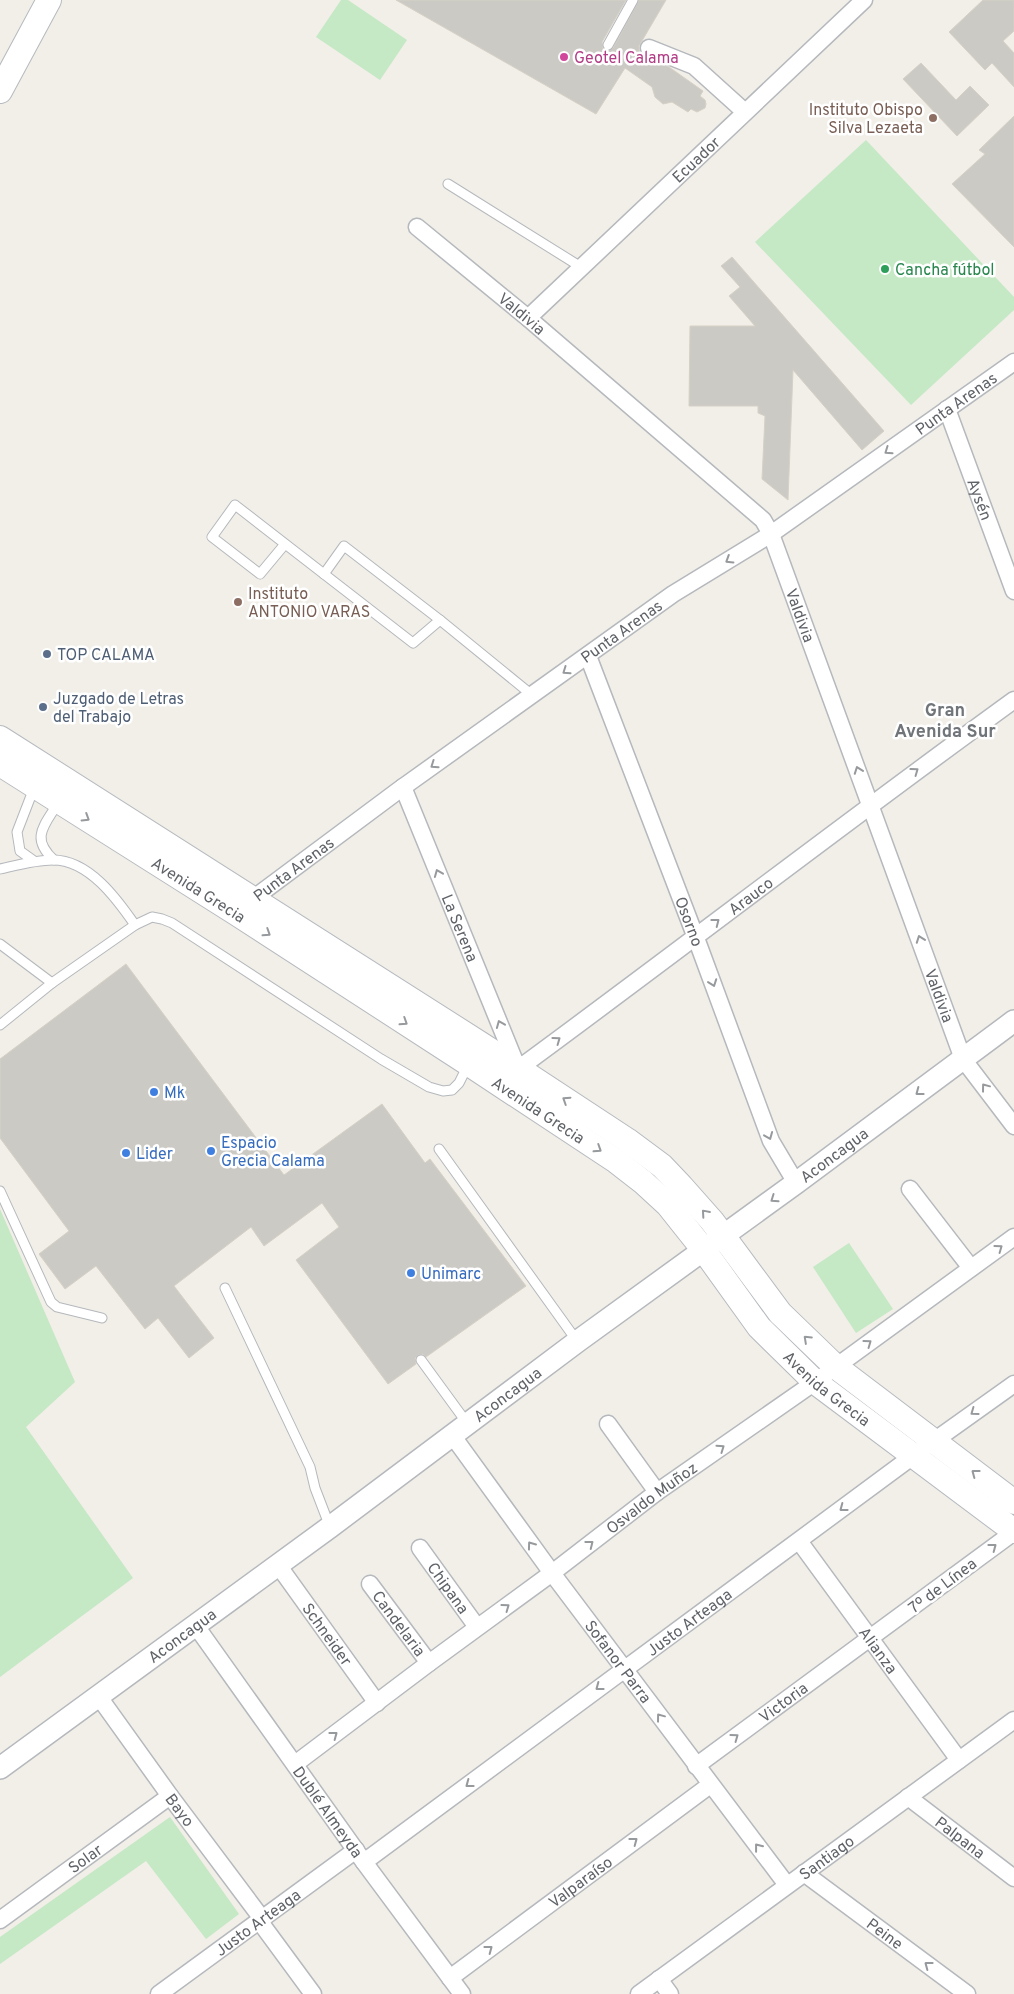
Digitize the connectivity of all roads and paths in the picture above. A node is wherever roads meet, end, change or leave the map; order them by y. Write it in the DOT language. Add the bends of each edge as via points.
graph roads {
  1 [pos="633,0"];
  2 [pos="864,0"];
  3 [pos="45,2"];
  4 [pos="608,45"];
  5 [pos="649,48"];
  6 [pos="0,91"];
  7 [pos="745,112"];
  8 [pos="448,184"];
  9 [pos="417,226"];
  10 [pos="582,267"];
  11 [pos="528,318"];
  12 [pos="1014,362"];
  13 [pos="947,409"];
  14 [pos="770,534"];
  15 [pos="285,544"];
  16 [pos="324,574"];
  17 [pos="1014,591"];
  18 [pos="440,620"];
  19 [pos="588,656"];
  20 [pos="532,695"];
  21 [pos="1014,700"];
  22 [pos="0,738"];
  23 [pos="0,764"];
  24 [pos="35,787"];
  25 [pos="403,787"];
  26 [pos="59,801"];
  27 [pos="871,804"];
  28 [pos="54,860"];
  29 [pos="34,861"];
  30 [pos="0,869"];
  31 [pos="244,906"];
  32 [pos="134,925"];
  33 [pos="696,938"];
  34 [pos="0,944"];
  35 [pos="52,983"];
  36 [pos="1014,1022"];
  37 [pos="0,1025"];
  38 [pos="963,1059"];
  39 [pos="475,1068"];
  40 [pos="518,1069"];
  41 [pos="1014,1126"];
  42 [pos="439,1149"];
  43 [pos="796,1183"];
  44 [pos="910,1189"];
  45 [pos="0,1191"];
  46 [pos="723,1235"];
  47 [pos="1014,1237"];
  48 [pos="703,1249"];
  49 [pos="971,1268"];
  50 [pos="225,1288"];
  51 [pos="102,1318"];
  52 [pos="578,1341"];
  53 [pos="421,1360"];
  54 [pos="836,1367"];
  55 [pos="815,1382"];
  56 [pos="1014,1384"];
  57 [pos="608,1424"];
  58 [pos="460,1429"];
  59 [pos="933,1442"];
  60 [pos="912,1456"];
  61 [pos="657,1492"];
  62 [pos="1014,1502"];
  63 [pos="330,1527"];
  64 [pos="1014,1531"];
  65 [pos="799,1541"];
  66 [pos="420,1548"];
  67 [pos="278,1564"];
  68 [pos="552,1574"];
  69 [pos="370,1584"];
  70 [pos="196,1626"];
  71 [pos="477,1627"];
  72 [pos="869,1639"];
  73 [pos="429,1662"];
  74 [pos="624,1669"];
  75 [pos="99,1697"];
  76 [pos="377,1702"];
  77 [pos="1014,1720"];
  78 [pos="959,1760"];
  79 [pos="294,1764"];
  80 [pos="696,1766"];
  81 [pos="0,1768"];
  82 [pos="710,1785"];
  83 [pos="170,1796"];
  84 [pos="908,1797"];
  85 [pos="360,1856"];
  86 [pos="804,1873"];
  87 [pos="1014,1878"];
  88 [pos="788,1885"];
  89 [pos="0,1920"];
  90 [pos="262,1921"];
  91 [pos="450,1978"];
  92 [pos="659,1979"];
  93 [pos="160,1994"];
  94 [pos="313,1994"];
  95 [pos="462,1994"];
  96 [pos="638,1994"];
  97 [pos="670,1994"];
  98 [pos="967,1994"];
  1 -- 4 [label="lane"];
  2 -- 7 [label="street, Ecuador"];
  3 -- 6 [label="main road"];
  5 -- 7 [label="street" via="694,66"];
  7 -- 10 [label="street, Ecuador"];
  8 -- 10 [label="lane"];
  9 -- 11 [label="street, Valdivia"];
  10 -- 11 [label="street, Ecuador"];
  11 -- 14 [label="street, Valdivia" via="763,520"];
  12 -- 13 [label="street, Punta Arenas"];
  13 -- 14 [label="street, Punta Arenas, one-way"];
  13 -- 17 [label="street, Aysén"];
  14 -- 19 [label="street, Punta Arenas, one-way" via="673,594"];
  27 -- 14 [label="street, Valdivia, one-way"];
  15 -- 15 [label="lane" via="260,574 212,537 234,505"];
  15 -- 16 [label="lane"];
  16 -- 18 [label="lane" via="413,644"];
  16 -- 18 [label="lane" via="344,546"];
  18 -- 20 [label="lane"];
  19 -- 20 [label="street, Punta Arenas, one-way"];
  19 -- 33 [label="street, Osorno"];
  20 -- 25 [label="street, Punta Arenas, one-way"];
  27 -- 21 [label="street, Arauco, one-way"];
  22 -- 31 [label="main road, Avenida Grecia"];
  23 -- 24 [label="main road, Avenida Grecia"];
  24 -- 26 [label="main road, Avenida Grecia"];
  24 -- 29 [label="lane" via="17,832 20,851"];
  25 -- 31 [label="street, Punta Arenas"];
  40 -- 25 [label="street, La Serena, one-way"];
  26 -- 28 [label="lane" via="44,825 40,839 43,850"];
  26 -- 31 [label="main road, Avenida Grecia, one-way"];
  33 -- 27 [label="street, Arauco, one-way"];
  38 -- 27 [label="street, Valdivia, one-way"];
  28 -- 29 [label="lane"];
  28 -- 32 [label="lane" via="75,865 99,881 113,894"];
  29 -- 30 [label="lane"];
  31 -- 39 [label="main road, Avenida Grecia, one-way"];
  31 -- 40 [label="main road, Avenida Grecia"];
  32 -- 35 [label="lane"];
  32 -- 39 [label="lane" via="152,918 172,923 429,1087 452,1090"];
  40 -- 33 [label="street, Arauco, one-way"];
  33 -- 43 [label="street, Osorno, one-way" via="771,1141"];
  34 -- 35 [label="lane"];
  35 -- 37 [label="lane"];
  36 -- 38 [label="street, Aconcagua"];
  41 -- 38 [label="street, Valdivia, one-way"];
  38 -- 43 [label="street, Aconcagua, one-way"];
  39 -- 40 [label="street"];
  39 -- 48 [label="main road, Avenida Grecia, one-way" via="643,1182 668,1205"];
  46 -- 40 [label="main road, Avenida Grecia, one-way" via="662,1166 628,1140"];
  42 -- 52 [label="lane"];
  43 -- 46 [label="street, Aconcagua, one-way"];
  44 -- 49 [label="street"];
  45 -- 51 [label="lane" via="52,1302 57,1307"];
  46 -- 48 [label="street, Aconcagua"];
  54 -- 46 [label="main road, Avenida Grecia, one-way" via="780,1313"];
  49 -- 47 [label="street, Osvaldo Muñoz, one-way"];
  48 -- 52 [label="street, Aconcagua"];
  48 -- 55 [label="main road, Avenida Grecia" via="760,1327"];
  54 -- 49 [label="street, Osvaldo Muñoz, one-way"];
  50 -- 63 [label="lane" via="310,1466"];
  52 -- 58 [label="street, Aconcagua"];
  53 -- 58 [label="lane"];
  54 -- 55 [label="street, Osvaldo Muñoz"];
  54 -- 59 [label="main road, Avenida Grecia"];
  55 -- 60 [label="main road, Avenida Grecia"];
  61 -- 55 [label="street, Osvaldo Muñoz, one-way"];
  56 -- 59 [label="street, Justo Arteaga, one-way"];
  57 -- 61 [label="street"];
  58 -- 63 [label="street, Aconcagua"];
  68 -- 58 [label="street, Sofanor Parra, one-way"];
  59 -- 60 [label="street, Justo Arteaga"];
  62 -- 59 [label="main road, Avenida Grecia, one-way"];
  60 -- 64 [label="main road, Avenida Grecia"];
  60 -- 65 [label="street, Justo Arteaga, one-way"];
  68 -- 61 [label="street, Osvaldo Muñoz, one-way"];
  63 -- 67 [label="street, Aconcagua"];
  72 -- 64 [label="street, 7º de Línea, one-way"];
  65 -- 72 [label="street, Alianza"];
  65 -- 74 [label="street, Justo Arteaga"];
  66 -- 71 [label="street, Chipana"];
  67 -- 70 [label="street, Aconcagua"];
  67 -- 76 [label="street, Schneider"];
  71 -- 68 [label="street, Osvaldo Muñoz, one-way"];
  68 -- 74 [label="street, Sofanor Parra"];
  69 -- 73 [label="street, Candelaria"];
  70 -- 75 [label="street, Aconcagua"];
  70 -- 79 [label="street, Dublé Almeyda"];
  71 -- 73 [label="street, Osvaldo Muñoz"];
  72 -- 78 [label="street, Alianza"];
  80 -- 72 [label="street, Victoria, one-way"];
  73 -- 76 [label="street, Osvaldo Muñoz"];
  80 -- 74 [label="street, Sofanor Parra, one-way"];
  74 -- 85 [label="street, Justo Arteaga, one-way"];
  75 -- 81 [label="street, Aconcagua"];
  75 -- 83 [label="street, Bayo"];
  79 -- 76 [label="street, Osvaldo Muñoz, one-way"];
  77 -- 78 [label="street, Santiago"];
  78 -- 84 [label="street, Santiago"];
  79 -- 85 [label="street, Dublé Almeyda"];
  80 -- 82 [label="street, Sofanor Parra"];
  88 -- 82 [label="street, Sofanor Parra, one-way"];
  91 -- 82 [label="street, Valparaíso, one-way"];
  83 -- 89 [label="street, Solar"];
  83 -- 90 [label="street, Bayo"];
  84 -- 86 [label="street, Santiago"];
  84 -- 87 [label="street, Palpana"];
  85 -- 90 [label="street, Justo Arteaga"];
  85 -- 91 [label="street, Dublé Almeyda"];
  86 -- 88 [label="street, Santiago"];
  98 -- 86 [label="street, Peine, one-way"];
  88 -- 92 [label="street, Santiago"];
  90 -- 93 [label="street, Justo Arteaga"];
  90 -- 94 [label="street, Bayo"];
  91 -- 95 [label="street, Dublé Almeyda"];
  92 -- 96 [label="street, Santiago"];
  92 -- 97 [label="street"];
}
